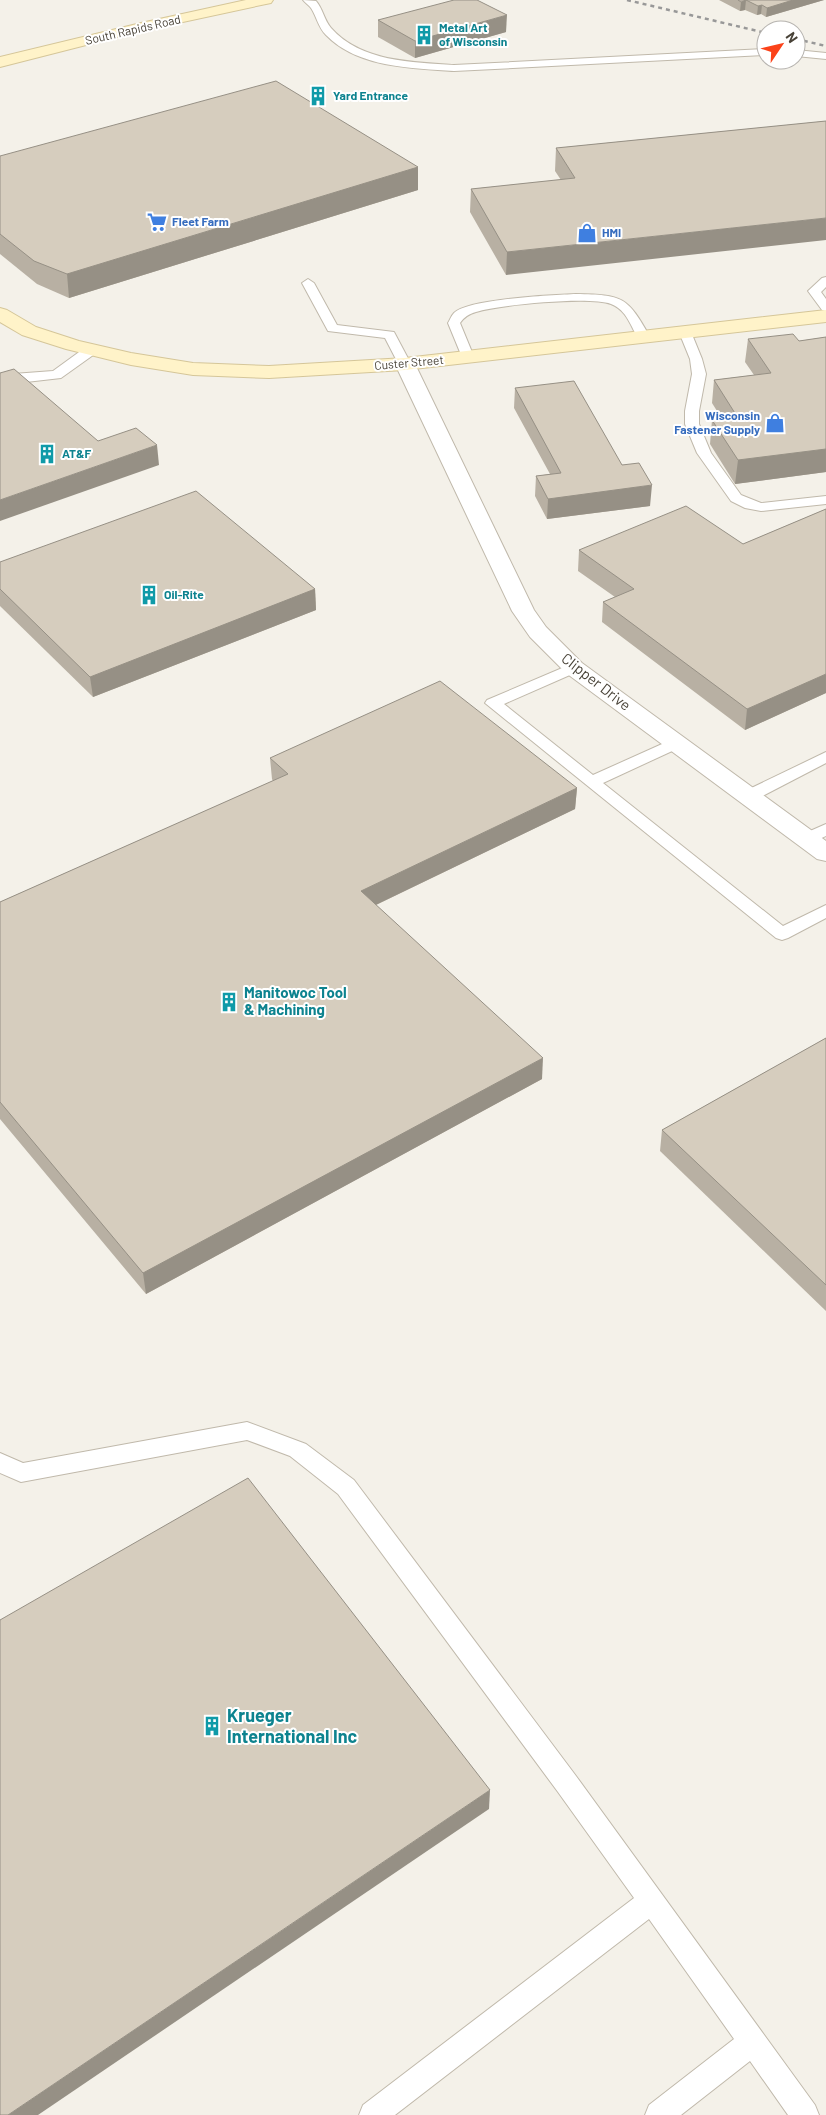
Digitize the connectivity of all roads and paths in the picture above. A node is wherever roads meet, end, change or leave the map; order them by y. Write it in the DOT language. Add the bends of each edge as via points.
graph roads {
  1 [pos="266,0"];
  2 [pos="308,0"];
  3 [pos="756,53"];
  4 [pos="806,54"];
  5 [pos="826,56"];
  6 [pos="0,62"];
  7 [pos="826,281"];
  8 [pos="308,283"];
  9 [pos="826,307"];
  10 [pos="0,314"];
  11 [pos="826,316"];
  12 [pos="685,332"];
  13 [pos="644,337"];
  14 [pos="91,350"];
  15 [pos="468,357"];
  16 [pos="405,364"];
  17 [pos="0,381"];
  18 [pos="826,500"];
  19 [pos="574,668"];
  20 [pos="677,743"];
  21 [pos="826,757"];
  22 [pos="592,782"];
  23 [pos="749,796"];
  24 [pos="817,834"];
  25 [pos="826,853"];
  26 [pos="826,911"];
  27 [pos="0,1462"];
  28 [pos="651,1901"];
  29 [pos="752,2042"];
  30 [pos="373,2115"];
  31 [pos="659,2115"];
  32 [pos="805,2115"];
  1 -- 6 [label="street, South Rapids Road"];
  2 -- 3 [label="lane" via="317,7 323,25 344,46 372,57 418,65 454,68"];
  4 -- 5 [label="lane"];
  7 -- 9 [label="lane" via="814,291"];
  8 -- 16 [label="lane" via="332,328 349,332 372,330 390,335"];
  10 -- 14 [label="street, Custer Street" via="29,331"];
  11 -- 12 [label="street, Custer Street"];
  12 -- 13 [label="street, Custer Street"];
  12 -- 18 [label="lane" via="700,374 692,424 704,453 736,498 761,507"];
  13 -- 15 [label="street, Custer Street"];
  13 -- 15 [label="lane" via="624,306 600,297 580,296 472,309 459,315 454,323"];
  14 -- 16 [label="street, Custer Street" via="193,368 269,372"];
  14 -- 17 [label="lane" via="56,375"];
  15 -- 16 [label="street, Custer Street"];
  16 -- 19 [label="street, Clipper Drive" via="523,611 538,632"];
  19 -- 20 [label="street, Clipper Drive"];
  19 -- 22 [label="lane" via="493,703"];
  20 -- 22 [label="lane"];
  20 -- 23 [label="street, Clipper Drive"];
  21 -- 23 [label="lane"];
  22 -- 26 [label="lane" via="782,934"];
  23 -- 24 [label="street, Clipper Drive"];
  24 -- 25 [label="street, Clipper Drive"];
  27 -- 28 [label="lane" via="21,1473 247,1431 298,1450 346,1487"];
  28 -- 29 [label="lane"];
  28 -- 30 [label="lane"];
  29 -- 31 [label="lane"];
  29 -- 32 [label="lane"];
}
